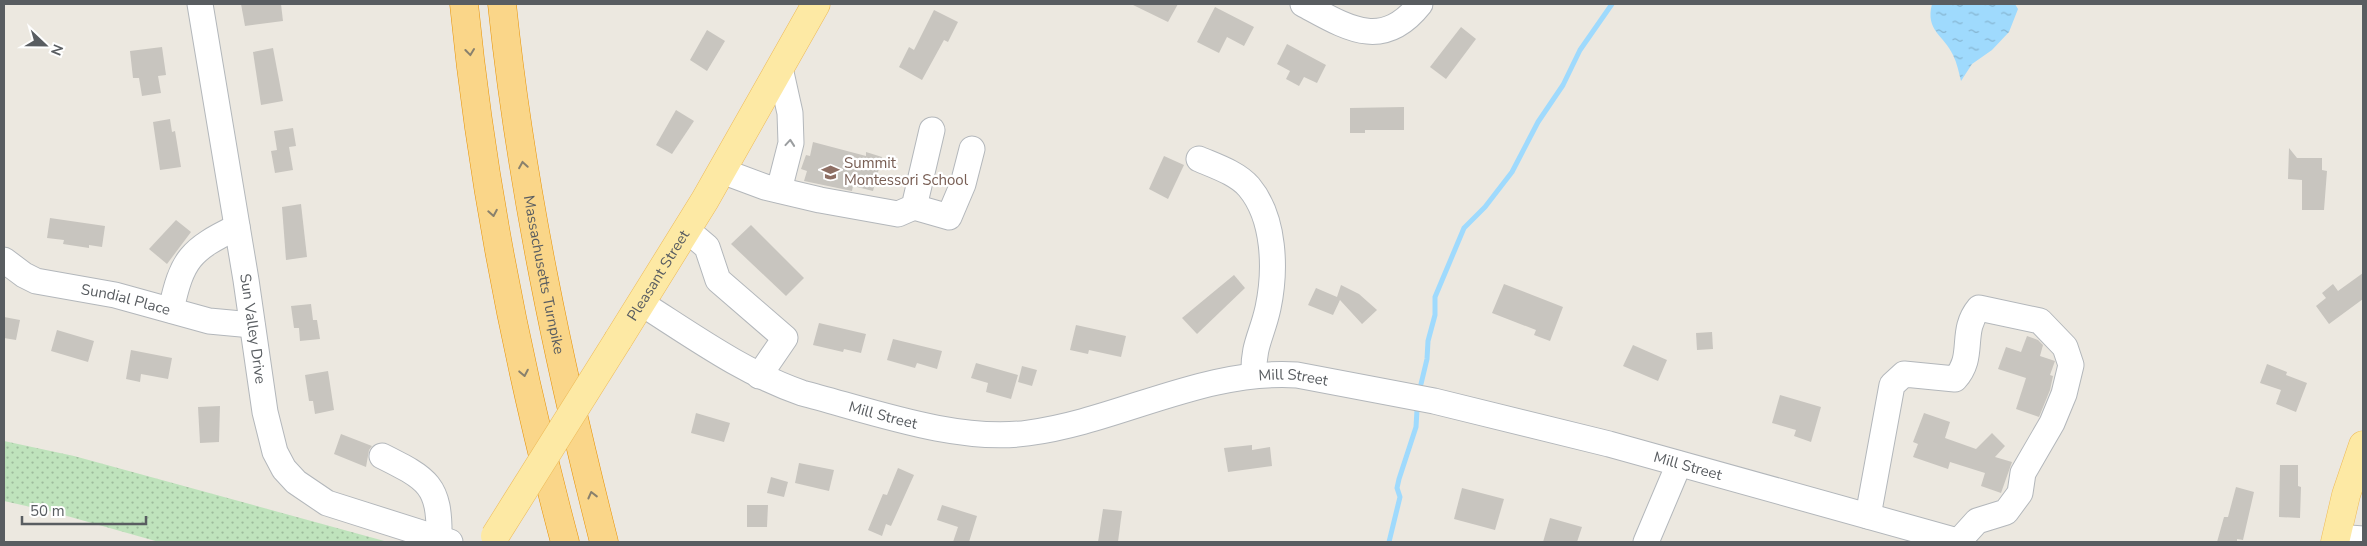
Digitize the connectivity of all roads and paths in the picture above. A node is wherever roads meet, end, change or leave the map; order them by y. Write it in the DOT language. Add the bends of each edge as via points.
graph roads {
  1 [pos="200,4"];
  2 [pos="464,4"];
  3 [pos="502,4"];
  4 [pos="816,4"];
  5 [pos="1303,4"];
  6 [pos="1420,4"];
  7 [pos="780,68"];
  8 [pos="932,130"];
  9 [pos="972,150"];
  10 [pos="1199,159"];
  11 [pos="722,171"];
  12 [pos="779,190"];
  13 [pos="914,207"];
  14 [pos="237,227"];
  15 [pos="687,230"];
  16 [pos="4,260"];
  17 [pos="642,303"];
  18 [pos="171,310"];
  19 [pos="252,325"];
  20 [pos="1254,375"];
  21 [pos="760,376"];
  22 [pos="2363,445"];
  23 [pos="382,456"];
  24 [pos="1679,464"];
  25 [pos="1868,516"];
  26 [pos="493,539"];
  27 [pos="2363,539"];
  28 [pos="445,540"];
  29 [pos="2336,540"];
  30 [pos="565,542"];
  31 [pos="604,542"];
  32 [pos="1646,542"];
  33 [pos="1960,542"];
  1 -- 14 [label="street, Sun Valley Drive"];
  2 -- 30 [label="highway, one-way" via="501,258 532,412"];
  31 -- 3 [label="highway, Massachusetts Turnpike, one-way" via="564,378 540,260 519,140"];
  4 -- 7 [label="main road, Pleasant Street"];
  5 -- 6 [label="street" via="1351,29 1365,32 1391,28"];
  7 -- 11 [label="main road, Pleasant Street"];
  12 -- 7 [label="street, one-way" via="791,143 790,113"];
  8 -- 13 [label="street"];
  9 -- 13 [label="street" via="963,184 949,216"];
  10 -- 20 [label="street" via="1230,173 1249,187 1263,211 1268,229 1271,290 1254,348"];
  11 -- 12 [label="street"];
  11 -- 15 [label="main road, Pleasant Street"];
  12 -- 13 [label="street" via="898,214"];
  14 -- 18 [label="street" via="212,239 192,254 178,277"];
  14 -- 19 [label="street, Sun Valley Drive"];
  15 -- 17 [label="main road, Pleasant Street"];
  15 -- 21 [label="street" via="708,247 718,280 785,338"];
  16 -- 18 [label="street, Sundial Place" via="36,281 115,295"];
  17 -- 21 [label="street, Mill Street"];
  17 -- 26 [label="main road, Pleasant Street, bridge"];
  18 -- 19 [label="street, Sundial Place" via="226,324"];
  19 -- 28 [label="street, Sun Valley Drive" via="267,426 284,469 304,488 328,503"];
  20 -- 21 [label="street, Mill Street" via="1050,429 990,435 953,432 802,393"];
  20 -- 24 [label="street, Mill Street" via="1318,378 1399,394"];
  22 -- 29 [label="main road" via="2346,495"];
  23 -- 28 [label="street" via="418,475 430,486"];
  24 -- 25 [label="street, Mill Street"];
  24 -- 32 [label="street"];
  25 -- 33 [label="street, Mill Street"];
  25 -- 33 [label="street" via="1892,385 1904,374 1955,379 1964,369 1970,318 1979,308 2040,321 2064,347 2071,365 2064,394 2052,423 2022,473 2020,493 2006,512 1977,521"];
  27 -- 29 [label="street"];
}
